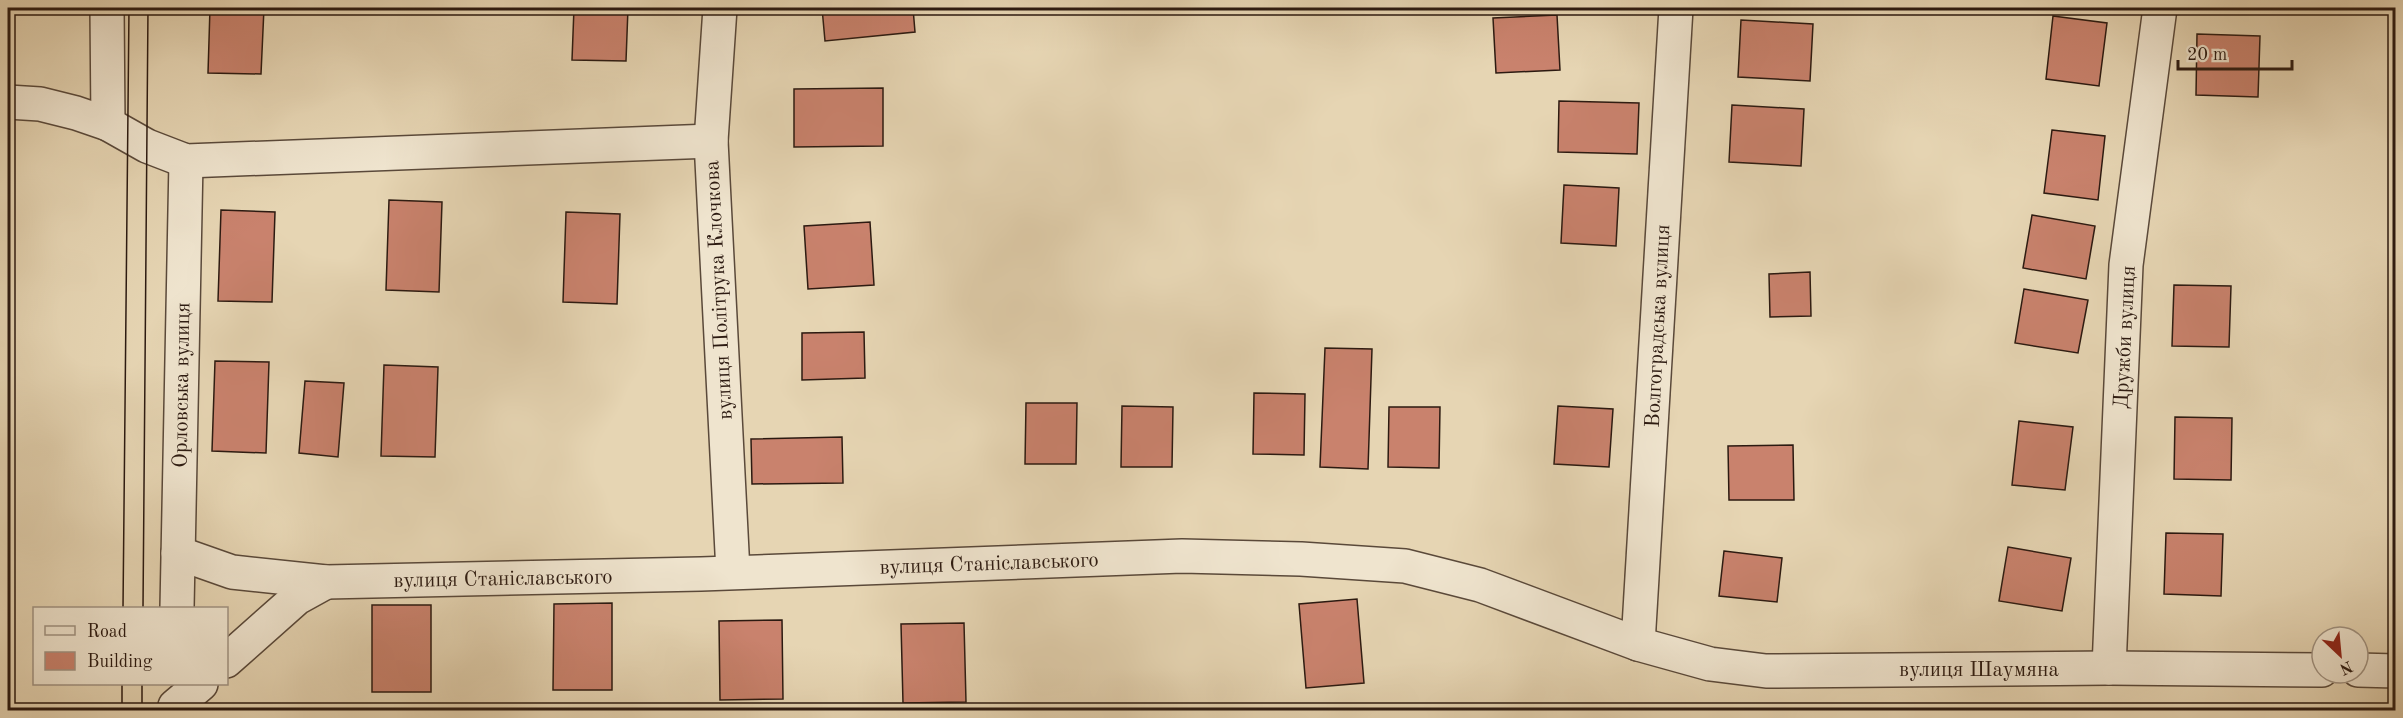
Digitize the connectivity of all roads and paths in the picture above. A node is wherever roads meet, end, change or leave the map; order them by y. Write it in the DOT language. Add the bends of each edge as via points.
graph roads {
  1 [pos="107,8"];
  2 [pos="720,8"];
  3 [pos="1676,8"];
  4 [pos="2160,8"];
  5 [pos="8,102"];
  6 [pos="108,124"];
  7 [pos="711,141"];
  8 [pos="186,161"];
  9 [pos="178,553"];
  10 [pos="733,572"];
  11 [pos="326,582"];
  12 [pos="177,607"];
  13 [pos="1638,644"];
  14 [pos="228,659"];
  15 [pos="2109,668"];
  16 [pos="2310,670"];
  17 [pos="2370,670"];
  18 [pos="2396,671"];
  19 [pos="199,685"];
  20 [pos="175,700"];
  1 -- 6 [label="street"];
  2 -- 7 [label="street, вулиця Політрука Клочкова"];
  3 -- 13 [label="street, Волгоградська вулиця"];
  4 -- 15 [label="street, Дружби вулиця" via="2126,265"];
  5 -- 6 [label="street" via="40,104"];
  6 -- 8 [label="street" via="147,146"];
  7 -- 8 [label="street"];
  7 -- 10 [label="street, вулиця Політрука Клочкова"];
  8 -- 9 [label="street, Орловська вулиця"];
  9 -- 11 [label="street, вулиця Станіславського" via="232,572"];
  9 -- 12 [label="street, Орловська вулиця"];
  10 -- 11 [label="street, вулиця Станіславського"];
  10 -- 13 [label="street, вулиця Станіславського" via="1182,556 1405,566 1480,585"];
  11 -- 14 [label="street, вулиця Станіславського" via="297,598"];
  13 -- 15 [label="street, вулиця Шаумяна" via="1710,664 1766,671"];
  15 -- 16 [label="street, вулиця Шаумяна"];
  17 -- 18 [label="street"];
  19 -- 20 [label="street"];
}
